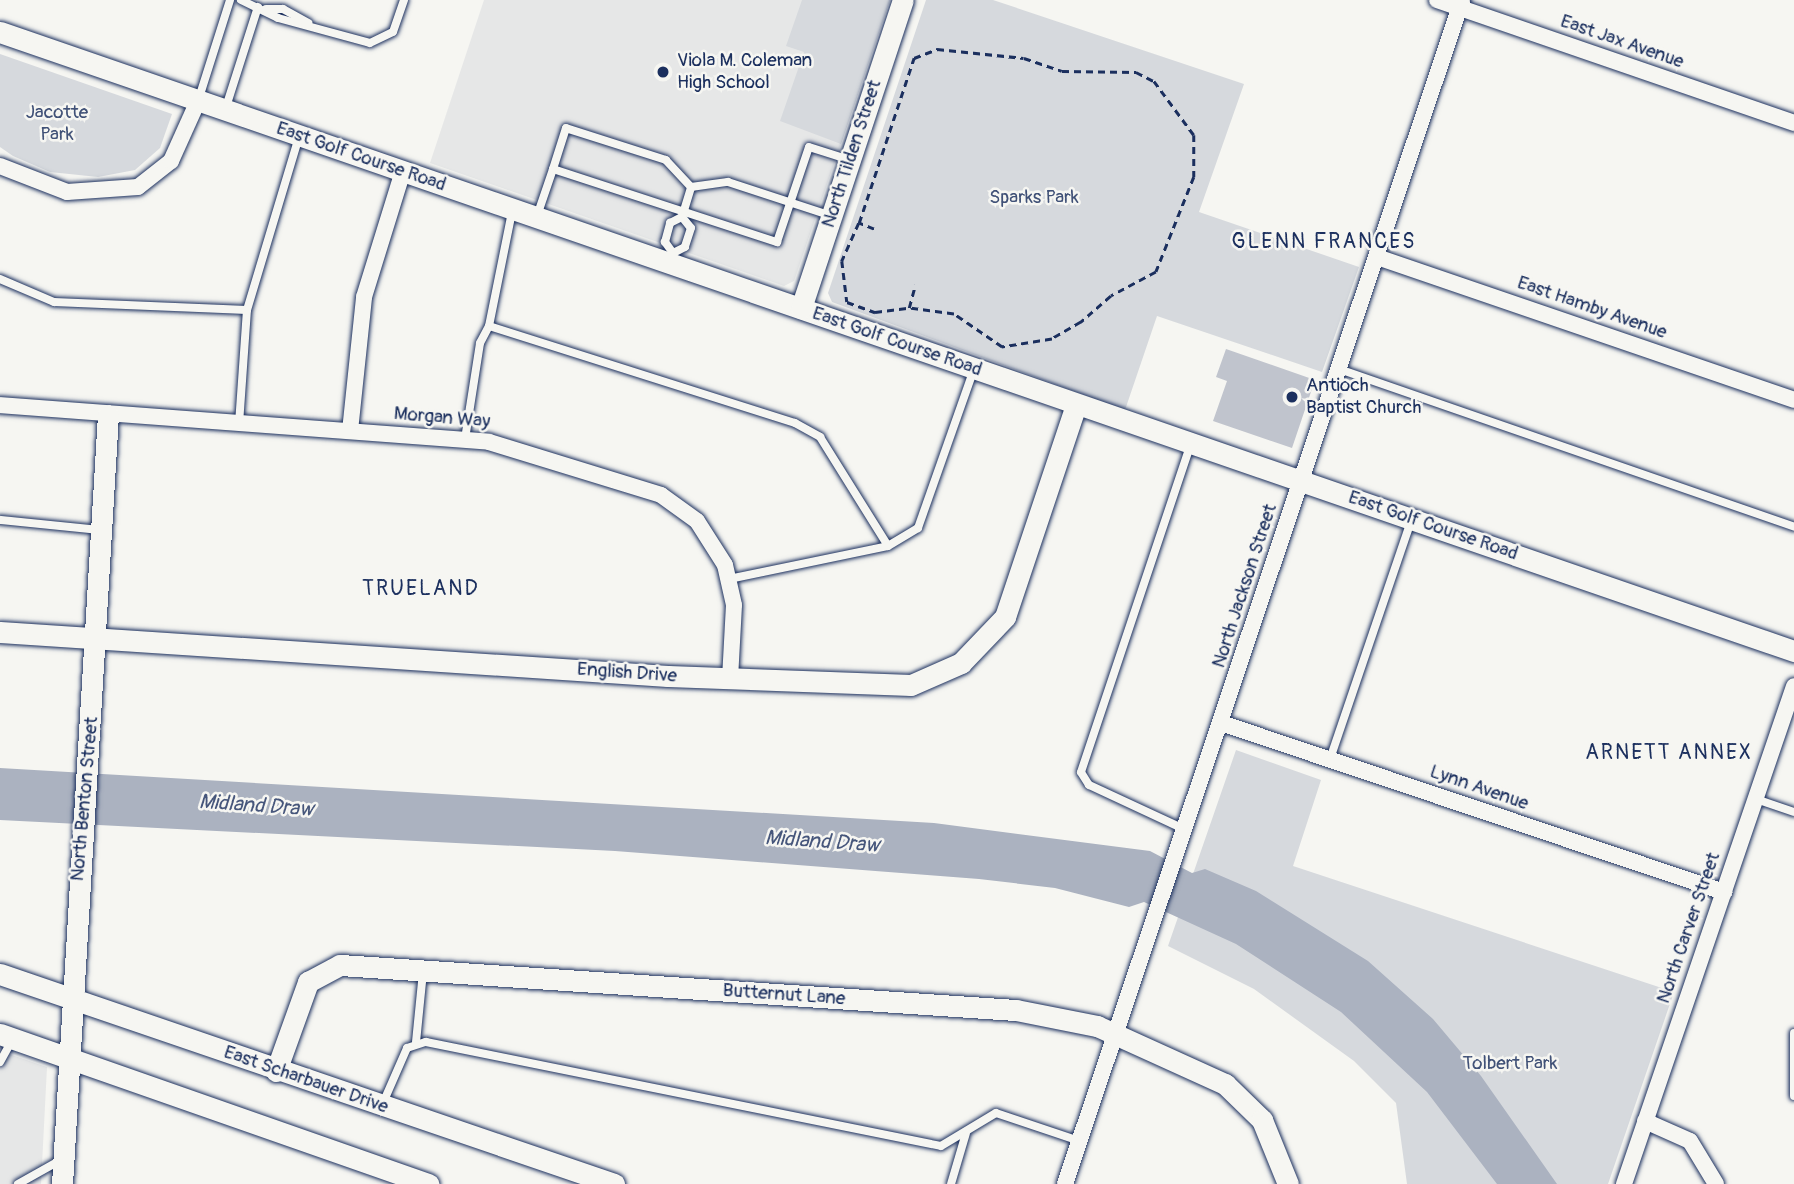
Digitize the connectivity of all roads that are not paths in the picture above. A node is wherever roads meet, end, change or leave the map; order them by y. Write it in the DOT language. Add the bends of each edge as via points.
graph roads {
  1 [pos="230,0"];
  2 [pos="241,0"];
  3 [pos="404,0"];
  4 [pos="903,0"];
  5 [pos="1437,0"];
  6 [pos="1460,4"];
  7 [pos="262,8"];
  8 [pos="0,32"];
  9 [pos="198,101"];
  10 [pos="225,110"];
  11 [pos="1794,123"];
  12 [pos="299,136"];
  13 [pos="850,160"];
  14 [pos="0,166"];
  15 [pos="553,169"];
  16 [pos="403,171"];
  17 [pos="691,187"];
  18 [pos="790,203"];
  19 [pos="513,209"];
  20 [pos="682,214"];
  21 [pos="832,216"];
  22 [pos="537,217"];
  23 [pos="1377,257"];
  24 [pos="672,258"];
  25 [pos="0,279"];
  26 [pos="801,308"];
  27 [pos="247,310"];
  28 [pos="489,326"];
  29 [pos="974,369"];
  30 [pos="1339,369"];
  31 [pos="1794,400"];
  32 [pos="0,405"];
  33 [pos="1076,405"];
  34 [pos="108,415"];
  35 [pos="239,424"];
  36 [pos="349,431"];
  37 [pos="465,439"];
  38 [pos="1192,444"];
  39 [pos="1301,481"];
  40 [pos="1412,519"];
  41 [pos="0,520"];
  42 [pos="1794,527"];
  43 [pos="102,530"];
  44 [pos="888,546"];
  45 [pos="729,579"];
  46 [pos="0,632"];
  47 [pos="94,639"];
  48 [pos="1794,651"];
  49 [pos="730,679"];
  50 [pos="1794,685"];
  51 [pos="1221,723"];
  52 [pos="1330,759"];
  53 [pos="1756,799"];
  54 [pos="1794,812"];
  55 [pos="1186,830"];
  56 [pos="1724,892"];
  57 [pos="424,970"];
  58 [pos="0,974"];
  59 [pos="72,999"];
  60 [pos="1116,1033"];
  61 [pos="1794,1033"];
  62 [pos="6,1037"];
  63 [pos="416,1042"];
  64 [pos="69,1059"];
  65 [pos="0,1062"];
  66 [pos="276,1071"];
  67 [pos="1794,1096"];
  68 [pos="382,1106"];
  69 [pos="1645,1121"];
  70 [pos="966,1131"];
  71 [pos="1079,1141"];
  72 [pos="64,1159"];
  73 [pos="18,1184"];
  74 [pos="62,1184"];
  75 [pos="428,1184"];
  76 [pos="614,1184"];
  77 [pos="951,1184"];
  78 [pos="1065,1184"];
  79 [pos="1288,1184"];
  80 [pos="1624,1184"];
  81 [pos="1716,1184"];
  1 -- 9 [label="lane"];
  2 -- 7 [label="lane"];
  3 -- 7 [label="lane" via="393,32 380,43 308,23 283,9"];
  4 -- 13 [label="street, North Tilden Street"];
  5 -- 6 [label="street, East Jax Avenue"];
  6 -- 11 [label="street, East Jax Avenue"];
  6 -- 23 [label="street, North Jackson Street"];
  7 -- 10 [label="lane"];
  8 -- 9 [label="street, East Golf Course Road"];
  9 -- 10 [label="street, East Golf Course Road"];
  9 -- 14 [label="street" via="172,161 138,187 67,192"];
  10 -- 12 [label="street, East Golf Course Road"];
  12 -- 16 [label="street, East Golf Course Road"];
  12 -- 27 [label="lane"];
  13 -- 18 [label="lane" via="809,147"];
  13 -- 21 [label="street, North Tilden Street"];
  15 -- 17 [label="lane" via="566,128 666,160"];
  15 -- 20 [label="lane"];
  15 -- 22 [label="lane"];
  16 -- 19 [label="street, East Golf Course Road"];
  16 -- 36 [label="street" via="364,297"];
  17 -- 18 [label="lane" via="728,182"];
  17 -- 20 [label="lane"];
  18 -- 20 [label="lane" via="778,242"];
  18 -- 21 [label="lane"];
  19 -- 22 [label="street, East Golf Course Road"];
  19 -- 28 [label="lane"];
  20 -- 24 [label="lane" via="670,223 665,242"];
  20 -- 24 [label="lane" via="691,228 685,247"];
  21 -- 26 [label="street, North Tilden Street"];
  22 -- 24 [label="street, East Golf Course Road"];
  23 -- 30 [label="street, North Jackson Street"];
  23 -- 31 [label="street, East Hamby Avenue"];
  24 -- 26 [label="street, East Golf Course Road"];
  25 -- 27 [label="lane" via="54,302"];
  26 -- 29 [label="street, East Golf Course Road"];
  27 -- 35 [label="lane"];
  28 -- 37 [label="lane" via="480,343"];
  28 -- 44 [label="lane" via="795,423 820,437"];
  29 -- 33 [label="street, East Golf Course Road"];
  29 -- 44 [label="lane" via="918,528"];
  30 -- 39 [label="street, North Jackson Street"];
  30 -- 42 [label="lane"];
  32 -- 34 [label="street, Morgan Way"];
  33 -- 38 [label="street, East Golf Course Road"];
  33 -- 49 [label="street, English Drive" via="1009,607 969,657 933,678 897,687"];
  34 -- 35 [label="street, Morgan Way"];
  34 -- 43 [label="street, North Benton Street"];
  35 -- 36 [label="street, Morgan Way"];
  36 -- 37 [label="street, Morgan Way"];
  37 -- 45 [label="street, Morgan Way" via="537,453 668,499 714,541"];
  38 -- 39 [label="street, East Golf Course Road"];
  38 -- 55 [label="lane" via="1081,772 1089,785"];
  39 -- 40 [label="street, East Golf Course Road"];
  39 -- 51 [label="street, North Jackson Street"];
  40 -- 48 [label="street, East Golf Course Road"];
  40 -- 52 [label="lane"];
  41 -- 43 [label="lane"];
  43 -- 47 [label="street, North Benton Street"];
  44 -- 45 [label="lane"];
  45 -- 49 [label="street, Morgan Way"];
  46 -- 47 [label="street, English Drive"];
  47 -- 49 [label="street, English Drive"];
  47 -- 59 [label="street, North Benton Street" via="91,752 80,838"];
  50 -- 53 [label="street, North Carver Street"];
  51 -- 52 [label="street, Lynn Avenue"];
  51 -- 55 [label="street, North Jackson Street"];
  52 -- 56 [label="street, Lynn Avenue"];
  53 -- 54 [label="lane"];
  53 -- 56 [label="street, North Carver Street"];
  55 -- 60 [label="street, North Jackson Street"];
  56 -- 69 [label="street, North Carver Street"];
  57 -- 60 [label="street, Butternut Lane" via="1016,1010"];
  57 -- 63 [label="lane"];
  57 -- 66 [label="street, Butternut Lane" via="340,965 323,970 308,982"];
  58 -- 59 [label="street, East Scharbauer Drive"];
  59 -- 64 [label="street, North Benton Street"];
  59 -- 66 [label="street, East Scharbauer Drive"];
  60 -- 71 [label="street, North Jackson Street"];
  60 -- 79 [label="street, Butternut Lane" via="1193,1066 1243,1098 1276,1143"];
  61 -- 67 [label="lane"];
  62 -- 64 [label="street"];
  62 -- 65 [label="lane"];
  63 -- 68 [label="lane" via="401,1056"];
  63 -- 70 [label="lane" via="941,1146"];
  64 -- 72 [label="street, North Benton Street"];
  64 -- 75 [label="street"];
  66 -- 68 [label="street, East Scharbauer Drive"];
  68 -- 76 [label="street, East Scharbauer Drive"];
  69 -- 80 [label="street, North Carver Street"];
  69 -- 81 [label="street" via="1690,1141"];
  70 -- 71 [label="lane" via="996,1113"];
  70 -- 77 [label="lane"];
  71 -- 78 [label="street, North Jackson Street"];
  72 -- 73 [label="lane"];
  72 -- 74 [label="street, North Benton Street"];
}
